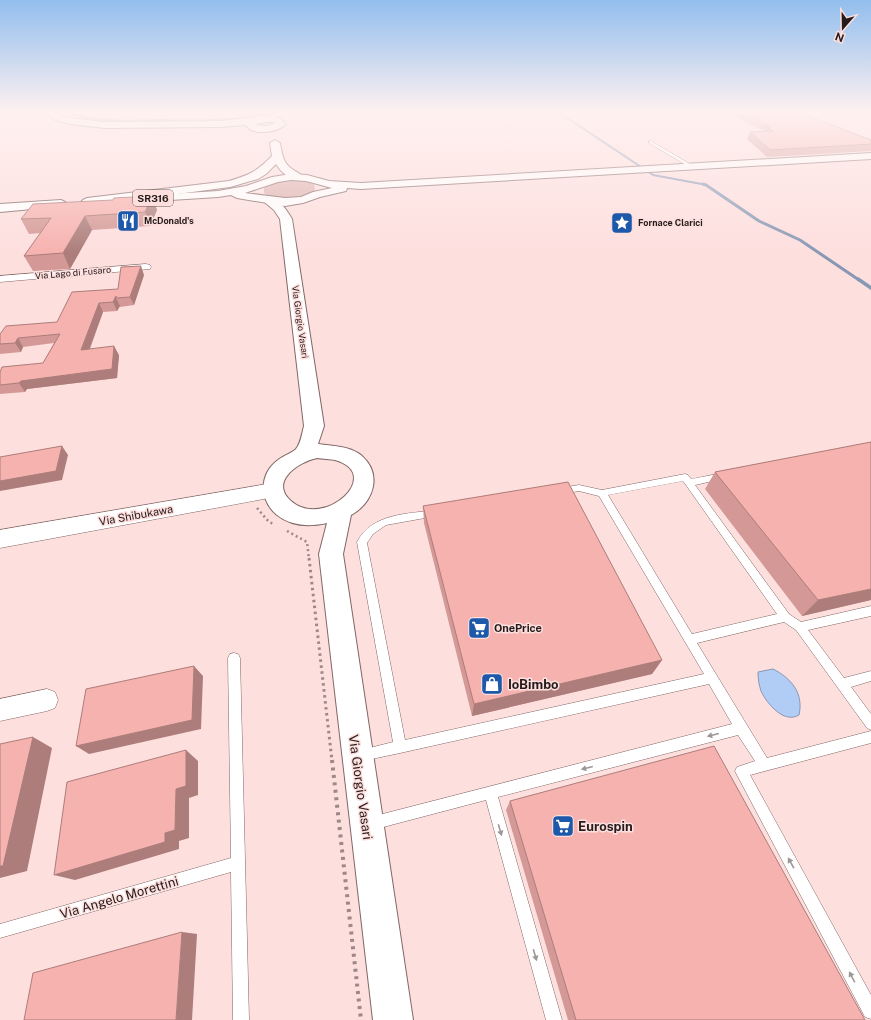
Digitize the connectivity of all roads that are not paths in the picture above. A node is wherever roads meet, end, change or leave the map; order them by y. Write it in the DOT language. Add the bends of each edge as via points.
graph roads {
  1 [pos="679,159"];
  2 [pos="829,159"];
  3 [pos="278,160"];
  4 [pos="693,167"];
  5 [pos="298,177"];
  6 [pos="314,180"];
  7 [pos="264,184"];
  8 [pos="361,186"];
  9 [pos="218,194"];
  10 [pos="317,194"];
  11 [pos="265,199"];
  12 [pos="303,200"];
  13 [pos="79,202"];
  14 [pos="0,208"];
  15 [pos="286,219"];
  16 [pos="146,266"];
  17 [pos="0,279"];
  18 [pos="314,426"];
  19 [pos="332,451"];
  20 [pos="303,454"];
  21 [pos="728,475"];
  22 [pos="689,483"];
  23 [pos="273,491"];
  24 [pos="548,493"];
  25 [pos="602,493"];
  26 [pos="341,511"];
  27 [pos="446,511"];
  28 [pos="310,517"];
  29 [pos="0,539"];
  30 [pos="331,554"];
  31 [pos="871,611"];
  32 [pos="785,617"];
  33 [pos="800,627"];
  34 [pos="689,640"];
  35 [pos="234,658"];
  36 [pos="871,676"];
  37 [pos="712,678"];
  38 [pos="841,684"];
  39 [pos="47,700"];
  40 [pos="0,710"];
  41 [pos="871,724"];
  42 [pos="741,728"];
  43 [pos="871,736"];
  44 [pos="400,747"];
  45 [pos="356,756"];
  46 [pos="764,765"];
  47 [pos="490,792"];
  48 [pos="366,824"];
  49 [pos="238,863"];
  50 [pos="0,931"];
  51 [pos="871,1011"];
  52 [pos="241,1020"];
  53 [pos="393,1020"];
  54 [pos="554,1020"];
  1 -- 4 [label="lane"];
  2 -- 4 [label="main road, SR316"];
  3 -- 5 [label="main road" via="288,172"];
  3 -- 7 [label="main road" via="274,174"];
  3 -- 13 [label="main road" via="254,177 236,182"];
  4 -- 8 [label="main road, SR316"];
  5 -- 6 [label="main road, SR316"];
  5 -- 7 [label="main road, SR316" via="276,179"];
  6 -- 8 [label="main road, SR316" via="340,186"];
  6 -- 10 [label="main road" via="321,186"];
  7 -- 9 [label="main road, SR316"];
  7 -- 11 [label="main road" via="257,191"];
  8 -- 10 [label="main road, SR316"];
  9 -- 11 [label="main road, SR316"];
  9 -- 13 [label="main road, SR316"];
  10 -- 12 [label="main road, SR316"];
  11 -- 12 [label="main road, SR316" via="284,202"];
  11 -- 15 [label="main road" via="279,208"];
  12 -- 15 [label="main road" via="293,207"];
  13 -- 14 [label="main road, SR316"];
  15 -- 18 [label="main road, Via Giorgio Vasari"];
  16 -- 17 [label="street, Via Lago di Fusaro"];
  18 -- 19 [label="main road, Via Giorgio Vasari"];
  18 -- 20 [label="main road, Via Giorgio Vasari"];
  19 -- 20 [label="main road"];
  19 -- 26 [label="main road" via="345,454 356,461 363,470 365,480 362,492 354,502"];
  20 -- 23 [label="main road" via="280,469 274,480"];
  21 -- 22 [label="lane"];
  22 -- 25 [label="lane" via="685,477"];
  22 -- 32 [label="lane"];
  23 -- 28 [label="main road" via="276,501 284,509 296,515"];
  23 -- 29 [label="street, Via Shibukawa"];
  24 -- 25 [label="lane" via="579,488"];
  25 -- 34 [label="lane"];
  26 -- 28 [label="main road" via="326,516"];
  26 -- 30 [label="main road, Via Giorgio Vasari"];
  27 -- 44 [label="lane" via="384,522 370,531 362,542"];
  28 -- 30 [label="main road, Via Giorgio Vasari"];
  30 -- 45 [label="main road, Via Giorgio Vasari"];
  31 -- 33 [label="lane"];
  32 -- 33 [label="lane"];
  32 -- 34 [label="lane"];
  33 -- 38 [label="lane"];
  34 -- 37 [label="lane"];
  35 -- 49 [label="lane"];
  36 -- 38 [label="lane"];
  37 -- 42 [label="lane"];
  37 -- 44 [label="lane"];
  38 -- 41 [label="lane"];
  39 -- 40 [label="street"];
  42 -- 46 [label="lane"];
  42 -- 47 [label="lane, one-way"];
  43 -- 46 [label="lane"];
  44 -- 45 [label="lane"];
  45 -- 48 [label="main road, Via Giorgio Vasari"];
  51 -- 46 [label="lane, one-way" via="741,771"];
  47 -- 48 [label="lane"];
  47 -- 54 [label="lane, one-way"];
  48 -- 53 [label="main road, Via Giorgio Vasari"];
  49 -- 50 [label="lane, Via Angelo Morettini"];
  49 -- 52 [label="lane"];
}
